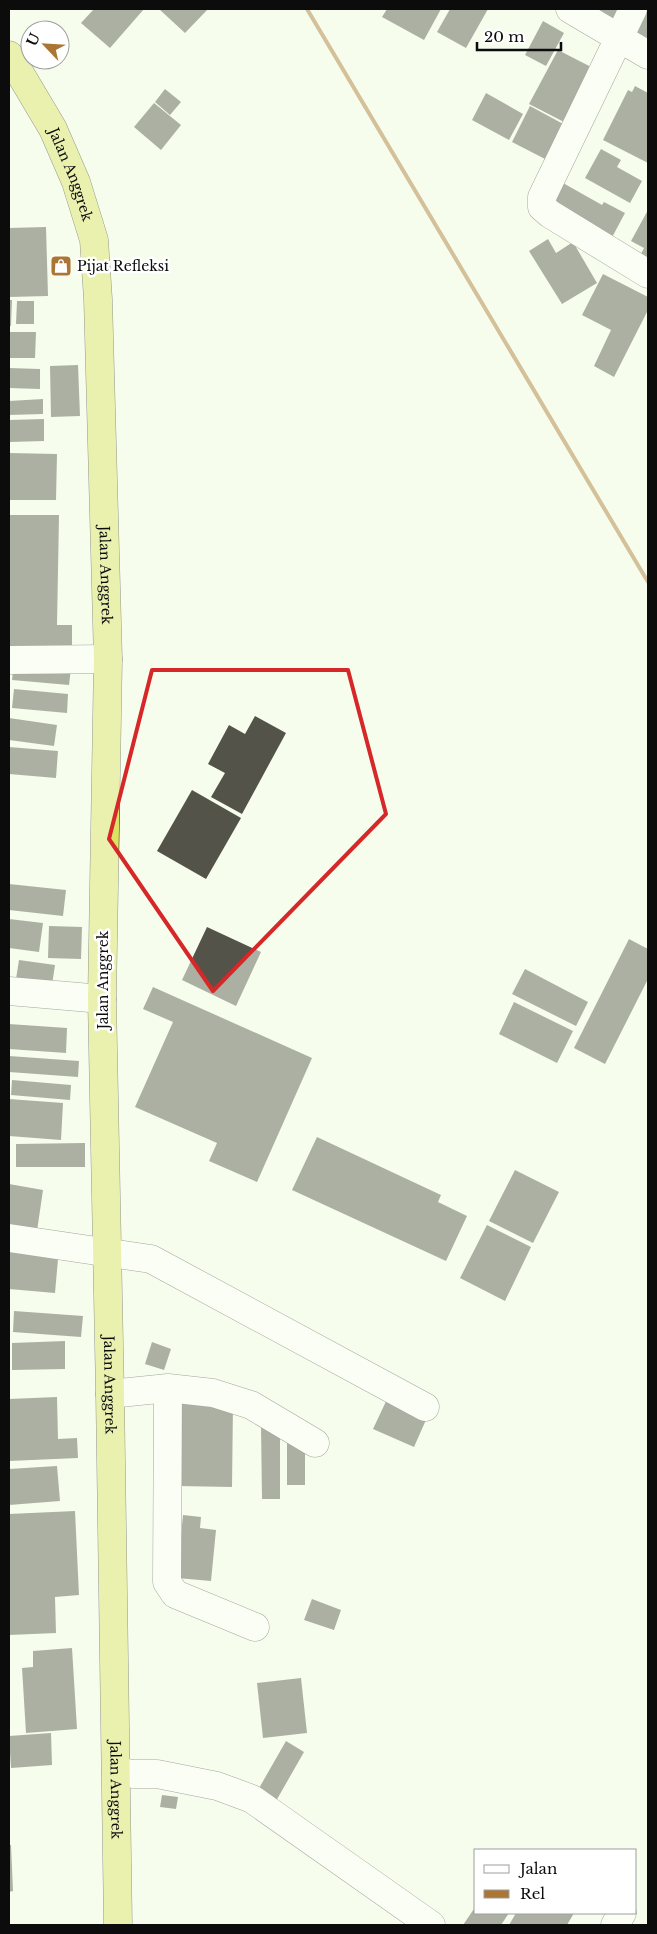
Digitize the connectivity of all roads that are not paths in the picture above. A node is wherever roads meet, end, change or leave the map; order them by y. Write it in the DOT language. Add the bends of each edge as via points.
graph roads {
  1 [pos="570,9"];
  2 [pos="633,9"];
  3 [pos="618,38"];
  4 [pos="9,55"];
  5 [pos="648,55"];
  6 [pos="648,274"];
  7 [pos="108,659"];
  8 [pos="9,660"];
  9 [pos="9,991"];
  10 [pos="102,999"];
  11 [pos="9,1238"];
  12 [pos="108,1252"];
  13 [pos="168,1388"];
  14 [pos="110,1394"];
  15 [pos="424,1407"];
  16 [pos="316,1443"];
  17 [pos="255,1627"];
  18 [pos="135,1773"];
  19 [pos="621,1914"];
  20 [pos="118,1925"];
  21 [pos="431,1925"];
  22 [pos="615,1925"];
  1 -- 3 [label="street"];
  2 -- 3 [label="street"];
  3 -- 5 [label="street"];
  3 -- 6 [label="street" via="542,197 542,207"];
  4 -- 7 [label="highway, Jalan Anggrek" via="53,129 76,182 94,240"];
  7 -- 8 [label="street"];
  7 -- 10 [label="highway, Jalan Anggrek"];
  9 -- 10 [label="street"];
  10 -- 12 [label="highway, Jalan Anggrek"];
  11 -- 12 [label="street"];
  12 -- 14 [label="highway, Jalan Anggrek"];
  12 -- 15 [label="street" via="151,1259"];
  13 -- 14 [label="street"];
  13 -- 16 [label="street" via="214,1392 251,1405"];
  13 -- 17 [label="street" via="167,1582 175,1594"];
  14 -- 18 [label="highway, Jalan Anggrek"];
  18 -- 20 [label="highway, Jalan Anggrek"];
  18 -- 21 [label="street" via="217,1786 252,1799"];
  19 -- 22 [label="street"];
}
